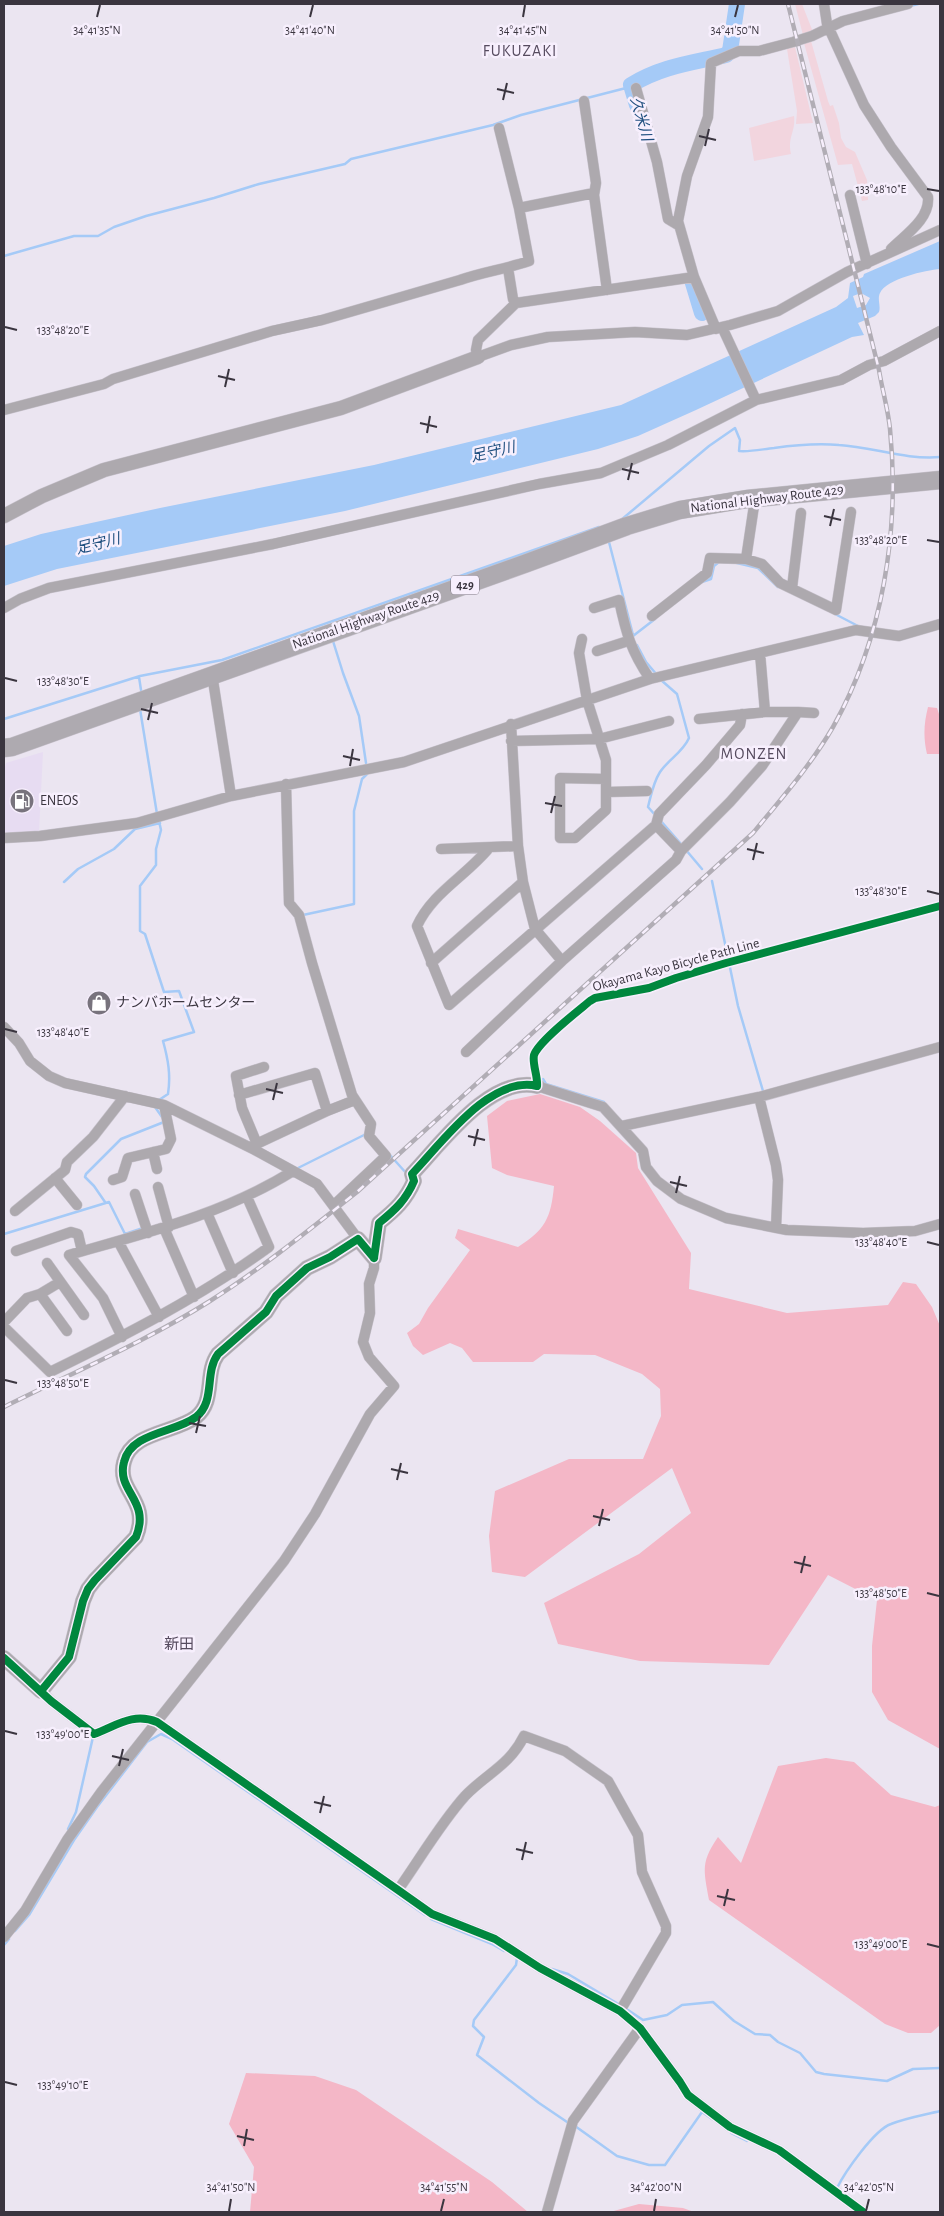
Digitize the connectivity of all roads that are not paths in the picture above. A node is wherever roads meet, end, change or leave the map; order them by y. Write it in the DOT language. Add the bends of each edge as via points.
graph roads {
  1 [pos="824,4"];
  2 [pos="908,4"];
  3 [pos="829,28"];
  4 [pos="636,88"];
  5 [pos="584,102"];
  6 [pos="499,128"];
  7 [pos="594,193"];
  8 [pos="850,195"];
  9 [pos="519,208"];
  10 [pos="678,225"];
  11 [pos="940,230"];
  12 [pos="885,255"];
  13 [pos="867,264"];
  14 [pos="508,268"];
  15 [pos="694,277"];
  16 [pos="607,290"];
  17 [pos="516,303"];
  18 [pos="721,330"];
  19 [pos="940,331"];
  20 [pos="478,357"];
  21 [pos="755,398"];
  22 [pos="4,410"];
  23 [pos="940,480"];
  24 [pos="754,499"];
  25 [pos="851,512"];
  26 [pos="801,513"];
  27 [pos="4,516"];
  28 [pos="746,559"];
  29 [pos="792,588"];
  30 [pos="4,608"];
  31 [pos="594,608"];
  32 [pos="652,616"];
  33 [pos="940,624"];
  34 [pos="582,638"];
  35 [pos="628,641"];
  36 [pos="596,651"];
  37 [pos="760,653"];
  38 [pos="212,674"];
  39 [pos="650,679"];
  40 [pos="587,700"];
  41 [pos="765,712"];
  42 [pos="798,712"];
  43 [pos="814,713"];
  44 [pos="742,714"];
  45 [pos="699,719"];
  46 [pos="669,721"];
  47 [pos="511,724"];
  48 [pos="599,739"];
  49 [pos="511,741"];
  50 [pos="4,748"];
  51 [pos="606,779"];
  52 [pos="286,784"];
  53 [pos="647,791"];
  54 [pos="607,792"];
  55 [pos="231,796"];
  56 [pos="657,820"];
  57 [pos="4,838"];
  58 [pos="518,846"];
  59 [pos="441,848"];
  60 [pos="489,848"];
  61 [pos="683,849"];
  62 [pos="523,882"];
  63 [pos="535,929"];
  64 [pos="562,961"];
  65 [pos="432,963"];
  66 [pos="4,1027"];
  67 [pos="940,1047"];
  68 [pos="466,1052"];
  69 [pos="264,1067"];
  70 [pos="537,1086"];
  71 [pos="240,1095"];
  72 [pos="125,1096"];
  73 [pos="759,1097"];
  74 [pos="354,1101"];
  75 [pos="164,1105"];
  76 [pos="327,1111"];
  77 [pos="622,1126"];
  78 [pos="253,1146"];
  79 [pos="153,1152"];
  80 [pos="157,1169"];
  81 [pos="293,1171"];
  82 [pos="55,1178"];
  83 [pos="113,1180"];
  84 [pos="158,1187"];
  85 [pos="135,1194"];
  86 [pos="247,1197"];
  87 [pos="76,1205"];
  88 [pos="334,1205"];
  89 [pos="15,1211"];
  90 [pos="207,1213"];
  91 [pos="940,1224"];
  92 [pos="167,1225"];
  93 [pos="776,1228"];
  94 [pos="147,1229"];
  95 [pos="358,1239"];
  96 [pos="118,1241"];
  97 [pos="16,1251"];
  98 [pos="82,1252"];
  99 [pos="374,1258"];
  100 [pos="47,1263"];
  101 [pos="233,1274"];
  102 [pos="60,1282"];
  103 [pos="40,1294"];
  104 [pos="194,1297"];
  105 [pos="84,1315"];
  106 [pos="158,1317"];
  107 [pos="4,1322"];
  108 [pos="4,1327"];
  109 [pos="67,1331"];
  110 [pos="122,1337"];
  111 [pos="4,1658"];
  112 [pos="41,1691"];
  113 [pos="157,1722"];
  114 [pos="398,1890"];
  115 [pos="4,1937"];
  116 [pos="622,2008"];
  117 [pos="640,2028"];
  118 [pos="546,2212"];
  119 [pos="863,2212"];
  1 -- 3 [label="street"];
  2 -- 3 [label="street" via="843,21"];
  3 -- 10 [label="street" via="806,39 759,51 739,51 711,63 708,117 687,176"];
  3 -- 12 [label="street" via="873,121 928,197 926,214"];
  4 -- 10 [label="street" via="657,162 668,219"];
  5 -- 7 [label="street" via="596,184"];
  6 -- 9 [label="street"];
  7 -- 9 [label="street"];
  7 -- 16 [label="street"];
  8 -- 13 [label="street"];
  9 -- 14 [label="street" via="529,261"];
  10 -- 15 [label="street"];
  11 -- 12 [label="street"];
  12 -- 13 [label="street"];
  13 -- 18 [label="street" via="778,311"];
  14 -- 17 [label="street"];
  14 -- 22 [label="street" via="480,272 104,384"];
  15 -- 16 [label="street"];
  15 -- 18 [label="street"];
  16 -- 17 [label="street"];
  17 -- 20 [label="street" via="478,340"];
  18 -- 20 [label="street" via="687,335 635,332 548,338 510,345"];
  18 -- 21 [label="street"];
  19 -- 21 [label="street" via="841,380"];
  20 -- 27 [label="street" via="341,408 104,470 50,492"];
  21 -- 30 [label="street" via="668,445 601,473 273,544 49,588"];
  23 -- 24 [label="highway, National Highway Route 429 / 429"];
  24 -- 28 [label="street"];
  24 -- 38 [label="highway, National Highway Route 429 / 429" via="680,510 627,526"];
  25 -- 29 [label="street" via="836,610"];
  26 -- 29 [label="street"];
  28 -- 29 [label="street" via="762,564 780,583"];
  28 -- 32 [label="street" via="710,558 707,573"];
  31 -- 35 [label="street" via="619,600"];
  33 -- 37 [label="street" via="899,636 856,630"];
  34 -- 40 [label="street" via="579,653"];
  35 -- 36 [label="street"];
  35 -- 39 [label="street"];
  37 -- 39 [label="street"];
  37 -- 41 [label="street"];
  38 -- 50 [label="highway, National Highway Route 429 / 429"];
  38 -- 55 [label="street"];
  39 -- 40 [label="street"];
  40 -- 47 [label="street"];
  40 -- 48 [label="street"];
  41 -- 42 [label="street"];
  41 -- 44 [label="street"];
  42 -- 43 [label="street"];
  42 -- 61 [label="street" via="762,766"];
  44 -- 45 [label="street"];
  44 -- 56 [label="street" via="740,725"];
  46 -- 48 [label="street"];
  47 -- 49 [label="street"];
  47 -- 52 [label="street" via="404,762"];
  48 -- 49 [label="street"];
  48 -- 51 [label="street" via="606,760"];
  49 -- 58 [label="street"];
  51 -- 54 [label="street"];
  51 -- 54 [label="street" via="560,778 560,838 575,838 606,810"];
  52 -- 55 [label="street"];
  52 -- 74 [label="street" via="289,903 300,915"];
  53 -- 54 [label="street"];
  55 -- 57 [label="street" via="111,828"];
  56 -- 61 [label="street"];
  56 -- 63 [label="street"];
  58 -- 60 [label="street"];
  58 -- 62 [label="street"];
  59 -- 60 [label="street"];
  60 -- 65 [label="street" via="425,910 417,926"];
  61 -- 64 [label="street" via="676,860"];
  62 -- 63 [label="street"];
  62 -- 65 [label="street"];
  63 -- 64 [label="street"];
  63 -- 65 [label="street" via="449,1006"];
  64 -- 68 [label="street"];
  66 -- 72 [label="street" via="30,1061 49,1076 65,1084"];
  67 -- 73 [label="street"];
  69 -- 71 [label="street" via="236,1076"];
  70 -- 77 [label="street" via="603,1107"];
  70 -- 99 [label="main road" via="524,1085 504,1090 474,1108 412,1174 414,1181 399,1208 379,1223"];
  71 -- 76 [label="street" via="315,1073"];
  71 -- 78 [label="street"];
  72 -- 75 [label="street"];
  72 -- 82 [label="street"];
  73 -- 77 [label="street"];
  73 -- 93 [label="street" via="778,1180"];
  74 -- 76 [label="street"];
  74 -- 88 [label="street" via="371,1124 370,1134 386,1156"];
  75 -- 78 [label="street"];
  75 -- 79 [label="street" via="172,1139 166,1149"];
  76 -- 78 [label="street"];
  77 -- 93 [label="street" via="643,1151 646,1167 668,1191 726,1218"];
  78 -- 81 [label="street"];
  79 -- 80 [label="street"];
  79 -- 83 [label="street" via="128,1158 122,1177"];
  81 -- 86 [label="street"];
  81 -- 88 [label="street" via="317,1184"];
  82 -- 87 [label="street"];
  82 -- 89 [label="street"];
  84 -- 92 [label="street"];
  85 -- 94 [label="street"];
  86 -- 90 [label="street"];
  86 -- 101 [label="street" via="269,1247"];
  88 -- 95 [label="street"];
  90 -- 92 [label="street"];
  90 -- 101 [label="street"];
  91 -- 93 [label="street" via="915,1231 863,1233"];
  92 -- 94 [label="street"];
  92 -- 104 [label="street"];
  94 -- 96 [label="street"];
  95 -- 99 [label="main road"];
  95 -- 112 [label="main road" via="307,1268 276,1296 266,1312 218,1354 210,1370 207,1403 201,1413 188,1422 140,1441 128,1452 123,1479 138,1506 139,1530 88,1589 69,1656"];
  96 -- 98 [label="street"];
  96 -- 106 [label="street"];
  97 -- 98 [label="street" via="71,1232 78,1234"];
  98 -- 110 [label="street" via="69,1256 103,1298"];
  99 -- 113 [label="street" via="369,1284 370,1313 363,1342 369,1357 394,1386 370,1414 315,1514 284,1561"];
  100 -- 102 [label="street"];
  101 -- 104 [label="street"];
  102 -- 103 [label="street"];
  102 -- 105 [label="street"];
  103 -- 107 [label="street" via="28,1298"];
  103 -- 109 [label="street"];
  104 -- 106 [label="street"];
  106 -- 110 [label="street"];
  108 -- 110 [label="street" via="50,1372"];
  111 -- 112 [label="main road"];
  112 -- 113 [label="street" via="94,1734 131,1719"];
  113 -- 114 [label="street"];
  113 -- 115 [label="street" via="81,1819 25,1911"];
  114 -- 116 [label="street" via="432,1914 495,1939 540,1968"];
  114 -- 116 [label="street" via="455,1809 474,1788 506,1763 524,1736 557,1746 608,1781 638,1835 642,1872 666,1926 666,1933"];
  116 -- 117 [label="street"];
  117 -- 118 [label="street" via="572,2124"];
  117 -- 119 [label="street" via="688,2095 730,2127 778,2150"];
}
